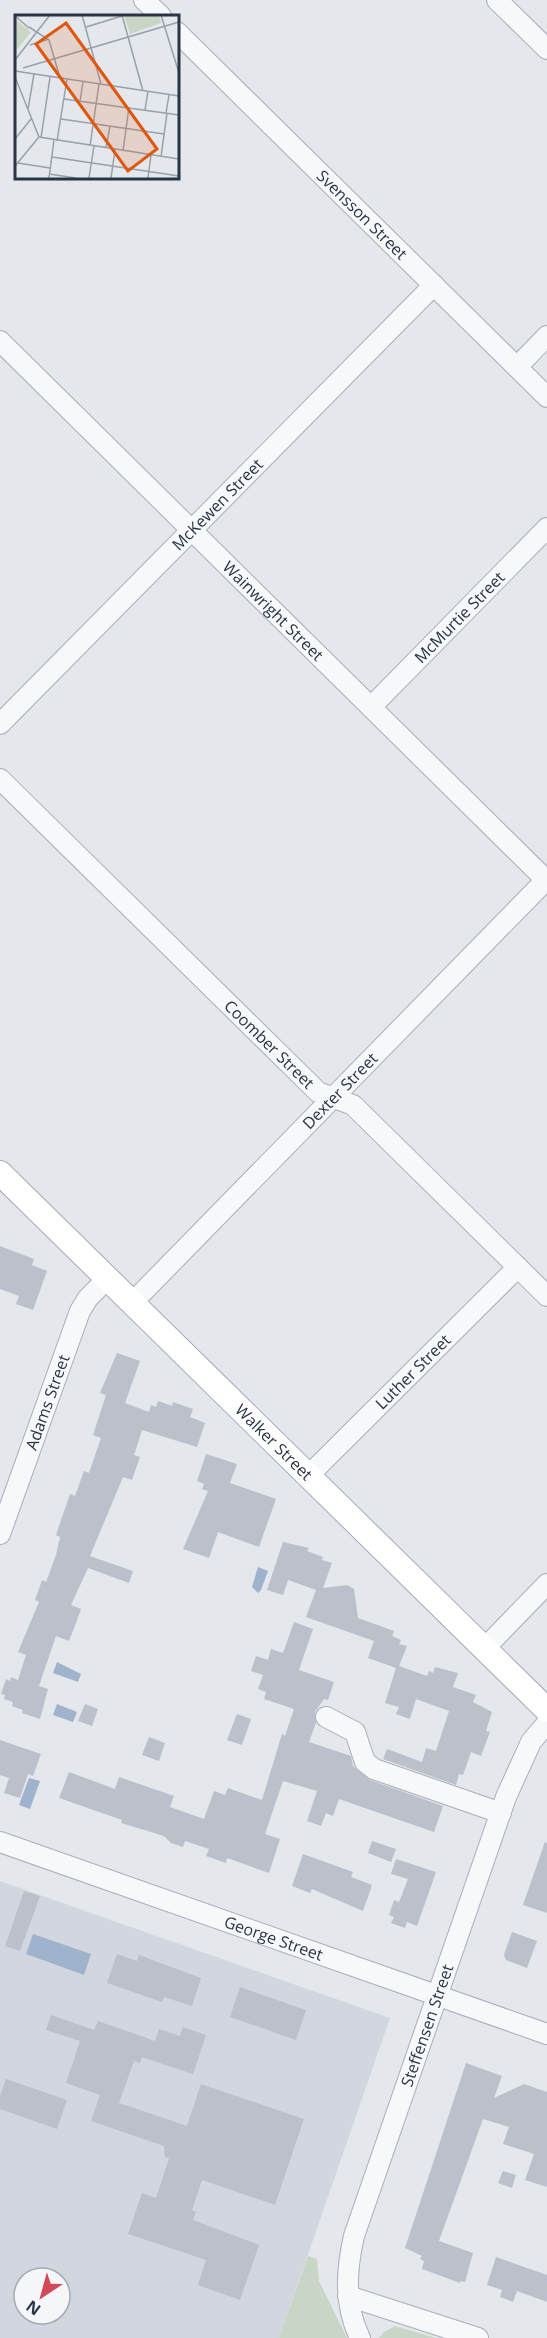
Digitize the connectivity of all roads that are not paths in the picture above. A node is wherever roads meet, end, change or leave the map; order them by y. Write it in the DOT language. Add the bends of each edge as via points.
graph roads {
  1 [pos="144,0"];
  2 [pos="497,0"];
  3 [pos="160,15"];
  4 [pos="178,33"];
  5 [pos="547,49"];
  6 [pos="434,285"];
  7 [pos="547,336"];
  8 [pos="0,341"];
  9 [pos="517,367"];
  10 [pos="547,397"];
  11 [pos="547,528"];
  12 [pos="191,530"];
  13 [pos="371,707"];
  14 [pos="0,724"];
  15 [pos="0,779"];
  16 [pos="547,880"];
  17 [pos="333,1098"];
  18 [pos="0,1173"];
  19 [pos="518,1267"];
  20 [pos="107,1279"];
  21 [pos="547,1296"];
  22 [pos="132,1303"];
  23 [pos="308,1476"];
  24 [pos="0,1534"];
  25 [pos="547,1584"];
  26 [pos="484,1649"];
  27 [pos="547,1710"];
  28 [pos="326,1717"];
  29 [pos="547,1723"];
  30 [pos="501,1813"];
  31 [pos="0,1842"];
  32 [pos="439,1996"];
  33 [pos="547,2034"];
  34 [pos="348,2296"];
  35 [pos="360,2338"];
  36 [pos="478,2338"];
  1 -- 3 [label="street"];
  2 -- 5 [label="street"];
  4 -- 6 [label="street, Svensson Street"];
  6 -- 9 [label="street, Svensson Street"];
  6 -- 12 [label="street, McKewen Street"];
  7 -- 9 [label="street"];
  8 -- 12 [label="street, Wainwright Street"];
  9 -- 10 [label="street, Svensson Street"];
  11 -- 13 [label="street, McMurtie Street"];
  12 -- 13 [label="street, Wainwright Street"];
  12 -- 14 [label="street, McKewen Street"];
  13 -- 16 [label="street, Wainwright Street"];
  15 -- 17 [label="street, Coomber Street" via="318,1092"];
  16 -- 17 [label="street, Dexter Street"];
  17 -- 19 [label="street, Coomber Street" via="352,1105"];
  17 -- 22 [label="street, Dexter Street"];
  18 -- 20 [label="main road, Walker Street"];
  19 -- 21 [label="street, Coomber Street"];
  19 -- 23 [label="street, Luther Street"];
  20 -- 22 [label="main road, Walker Street"];
  20 -- 24 [label="street, Adams Street" via="80,1311"];
  22 -- 23 [label="main road, Walker Street"];
  23 -- 26 [label="main road, Walker Street"];
  25 -- 26 [label="street"];
  26 -- 27 [label="main road, Walker Street"];
  28 -- 30 [label="street" via="355,1732 365,1762 374,1769"];
  29 -- 30 [label="street, Steffensen Street" via="531,1743"];
  30 -- 32 [label="street, Steffensen Street"];
  31 -- 32 [label="street, George Street"];
  32 -- 33 [label="street, George Street"];
  32 -- 34 [label="street, Steffensen Street" via="354,2236 346,2275"];
  34 -- 35 [label="street, Steffensen Street"];
  34 -- 36 [label="street"];
}
